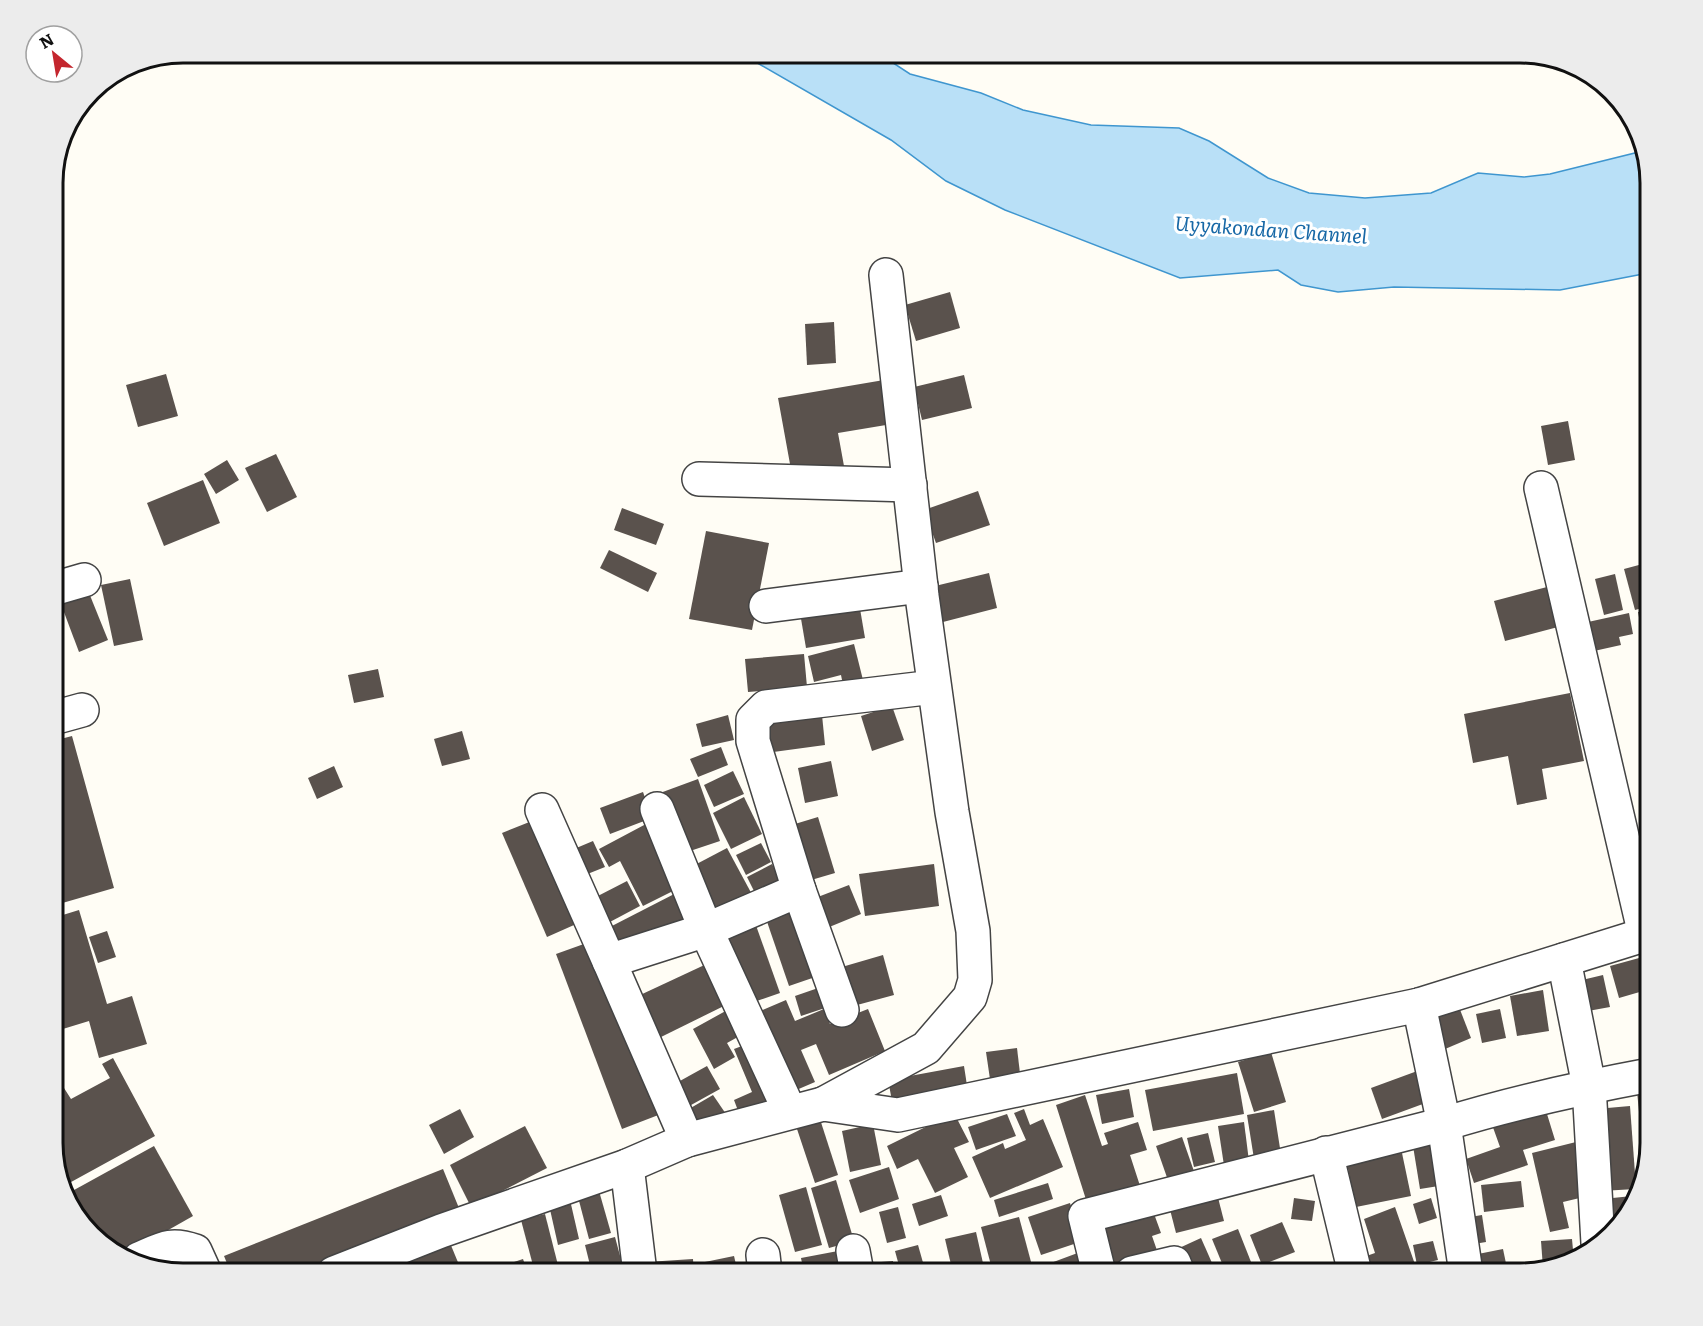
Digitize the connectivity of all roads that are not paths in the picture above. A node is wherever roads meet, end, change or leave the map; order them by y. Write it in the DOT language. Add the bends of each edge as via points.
graph roads {
  1 [pos="886,275"];
  2 [pos="699,479"];
  3 [pos="910,485"];
  4 [pos="1541,489"];
  5 [pos="84,580"];
  6 [pos="63,586"];
  7 [pos="921,586"];
  8 [pos="766,606"];
  9 [pos="934,687"];
  10 [pos="657,808"];
  11 [pos="542,810"];
  12 [pos="799,890"];
  13 [pos="1640,905"];
  14 [pos="706,930"];
  15 [pos="1640,936"];
  16 [pos="1564,960"];
  17 [pos="609,961"];
  18 [pos="1419,1005"];
  19 [pos="842,1010"];
  20 [pos="1640,1077"];
  21 [pos="1589,1086"];
  22 [pos="823,1104"];
  23 [pos="790,1112"];
  24 [pos="1444,1124"];
  25 [pos="687,1140"];
  26 [pos="1326,1153"];
  27 [pos="627,1166"];
  28 [pos="1597,1234"];
  29 [pos="144,1257"];
  30 [pos="200,1263"];
  31 [pos="361,1263"];
  32 [pos="639,1263"];
  33 [pos="1096,1263"];
  34 [pos="1352,1263"];
  35 [pos="1464,1263"];
  1 -- 3 [label="street"];
  2 -- 3 [label="street"];
  3 -- 7 [label="street"];
  4 -- 13 [label="street"];
  5 -- 6 [label="street"];
  7 -- 8 [label="street"];
  7 -- 9 [label="street"];
  9 -- 12 [label="street" via="766,706 753,720 753,741"];
  9 -- 22 [label="street" via="973,931 975,980 970,997 926,1048"];
  10 -- 14 [label="street"];
  11 -- 17 [label="street"];
  12 -- 14 [label="street"];
  12 -- 19 [label="street"];
  14 -- 17 [label="street"];
  14 -- 23 [label="street"];
  15 -- 16 [label="street"];
  16 -- 18 [label="street"];
  16 -- 21 [label="street"];
  17 -- 25 [label="street"];
  18 -- 22 [label="street" via="898,1115"];
  18 -- 24 [label="street"];
  20 -- 21 [label="street"];
  21 -- 24 [label="street"];
  21 -- 28 [label="street"];
  22 -- 23 [label="street"];
  23 -- 25 [label="street"];
  24 -- 26 [label="street"];
  24 -- 35 [label="street"];
  25 -- 27 [label="street"];
  26 -- 33 [label="street" via="1084,1215"];
  26 -- 34 [label="street"];
  27 -- 31 [label="street"];
  27 -- 32 [label="street"];
  29 -- 30 [label="street" via="169,1246 182,1247 195,1251"];
}
